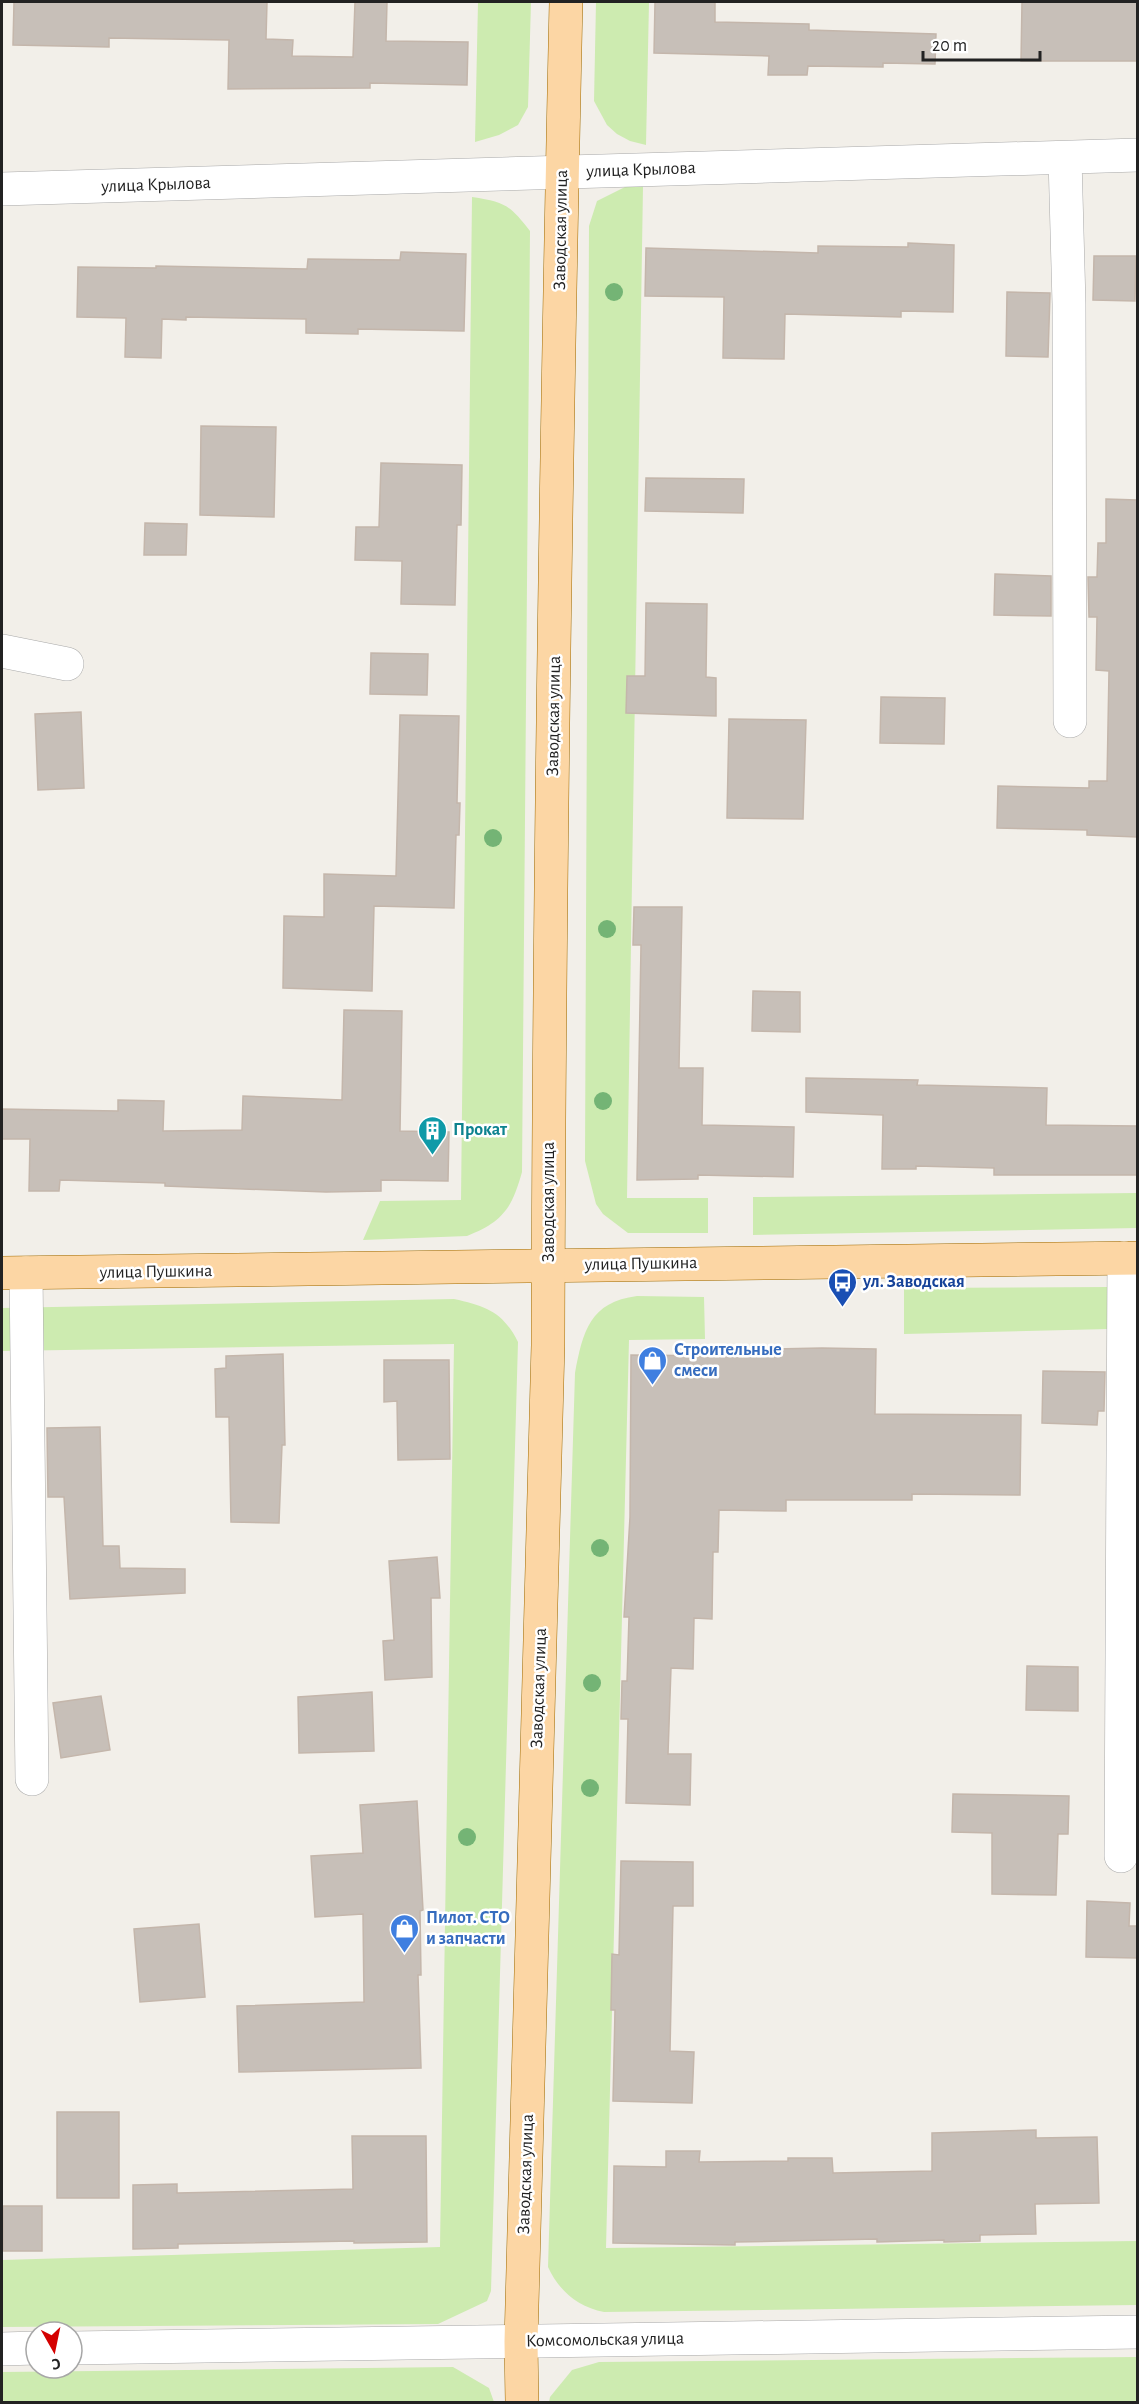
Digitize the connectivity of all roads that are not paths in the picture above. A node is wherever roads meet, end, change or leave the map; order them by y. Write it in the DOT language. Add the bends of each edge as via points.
graph roads {
  1 [pos="566,2"];
  2 [pos="1137,155"];
  3 [pos="1065,158"];
  4 [pos="562,172"];
  5 [pos="2,189"];
  6 [pos="2,651"];
  7 [pos="67,664"];
  8 [pos="1070,721"];
  9 [pos="1131,1258"];
  10 [pos="549,1266"];
  11 [pos="14,1273"];
  12 [pos="32,1779"];
  13 [pos="1121,1856"];
  14 [pos="1137,2332"];
  15 [pos="521,2342"];
  16 [pos="24,2348"];
  17 [pos="84,2348"];
  18 [pos="2,2349"];
  19 [pos="522,2403"];
  1 -- 4 [label="main road, Заводская улица"];
  2 -- 3 [label="street, улица Крылова"];
  3 -- 4 [label="street, улица Крылова"];
  3 -- 8 [label="street"];
  4 -- 5 [label="street, улица Крылова"];
  4 -- 10 [label="main road, Заводская улица"];
  6 -- 7 [label="street"];
  9 -- 10 [label="main road, улица Пушкина"];
  9 -- 13 [label="street"];
  10 -- 11 [label="main road, улица Пушкина"];
  10 -- 15 [label="main road, Заводская улица"];
  11 -- 12 [label="street"];
  14 -- 15 [label="street, Комсомольская улица"];
  15 -- 17 [label="street, Комсомольская улица"];
  15 -- 19 [label="main road, Заводская улица"];
  16 -- 18 [label="street"];
}
